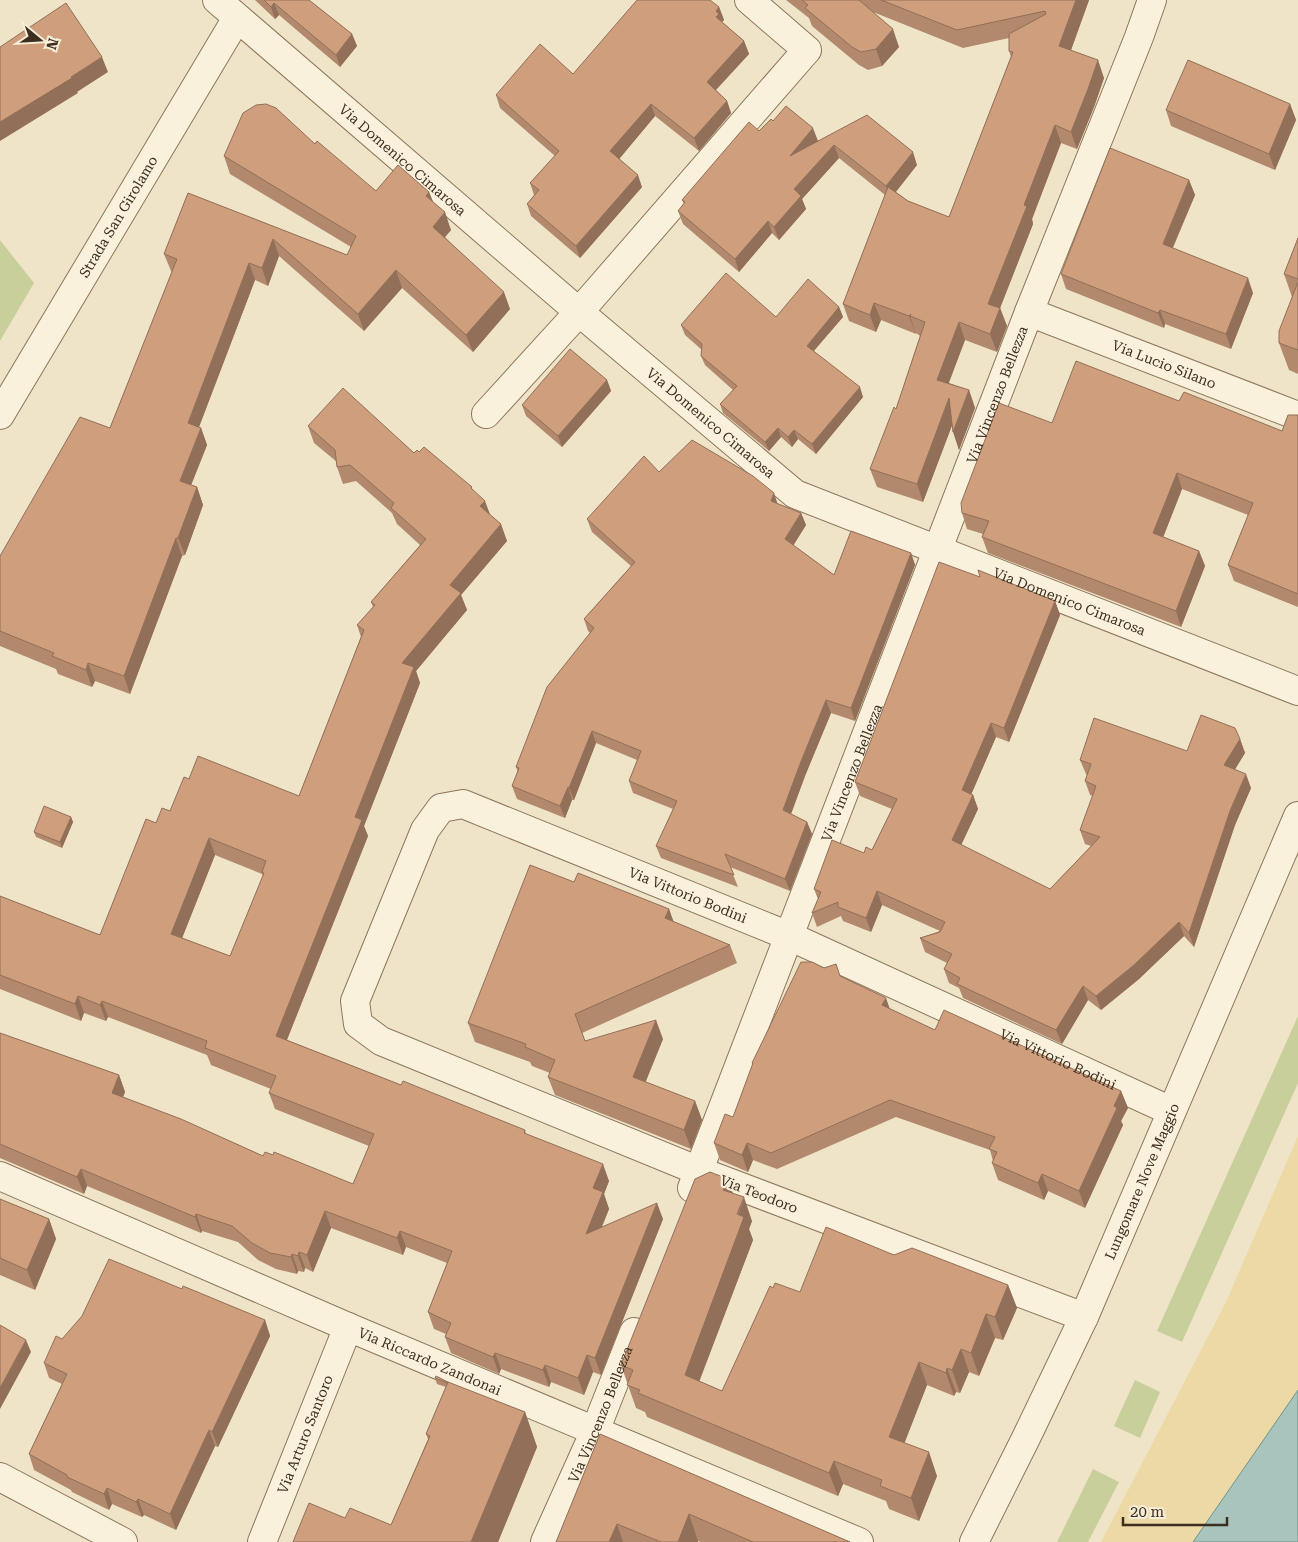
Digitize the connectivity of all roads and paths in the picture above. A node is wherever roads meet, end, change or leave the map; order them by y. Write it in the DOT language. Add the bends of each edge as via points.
graph roads {
  1 [pos="217,0"];
  2 [pos="749,0"];
  3 [pos="1152,0"];
  4 [pos="237,18"];
  5 [pos="579,312"];
  6 [pos="1029,312"];
  7 [pos="2,405"];
  8 [pos="486,414"];
  9 [pos="1298,416"];
  10 [pos="938,550"];
  11 [pos="1298,691"];
  12 [pos="1298,816"];
  13 [pos="789,936"];
  14 [pos="381,1041"];
  15 [pos="1171,1110"];
  16 [pos="699,1171"];
  17 [pos="0,1176"];
  18 [pos="684,1208"];
  19 [pos="643,1310"];
  20 [pos="1084,1317"];
  21 [pos="348,1327"];
  22 [pos="595,1431"];
  23 [pos="0,1476"];
  24 [pos="123,1542"];
  25 [pos="262,1542"];
  26 [pos="545,1542"];
  27 [pos="859,1542"];
  28 [pos="974,1542"];
  1 -- 4 [label="street, Via Domenico Cimarosa"];
  2 -- 5 [label="street" via="807,50"];
  3 -- 6 [label="street, Via Vincenzo Bellezza"];
  4 -- 5 [label="street, Via Domenico Cimarosa"];
  4 -- 7 [label="street, Strada San Girolamo"];
  5 -- 8 [label="street"];
  5 -- 10 [label="street, Via Domenico Cimarosa" via="795,494"];
  6 -- 9 [label="street, Via Lucio Silano"];
  6 -- 10 [label="street, Via Vincenzo Bellezza"];
  10 -- 11 [label="street, Via Domenico Cimarosa"];
  10 -- 13 [label="street, Via Vincenzo Bellezza"];
  12 -- 15 [label="street, Lungomare Nove Maggio"];
  13 -- 14 [label="street, Via Vittorio Bodini" via="463,804 441,808 426,830 355,1001 358,1024"];
  13 -- 15 [label="street, Via Vittorio Bodini"];
  13 -- 16 [label="street, Via Vincenzo Bellezza"];
  14 -- 16 [label="street, Via Teodoro"];
  15 -- 20 [label="street, Lungomare Nove Maggio"];
  16 -- 18 [label="street, Via Vincenzo Bellezza"];
  16 -- 20 [label="street, Via Teodoro"];
  17 -- 21 [label="street, Via Riccardo Zandonai"];
  19 -- 22 [label="street, Via Vincenzo Bellezza"];
  20 -- 28 [label="street, Lungomare Nove Maggio"];
  21 -- 22 [label="street, Via Riccardo Zandonai"];
  21 -- 25 [label="street, Via Arturo Santoro"];
  22 -- 26 [label="street, Via Vincenzo Bellezza"];
  22 -- 27 [label="street, Via Riccardo Zandonai"];
  23 -- 24 [label="street"];
}
